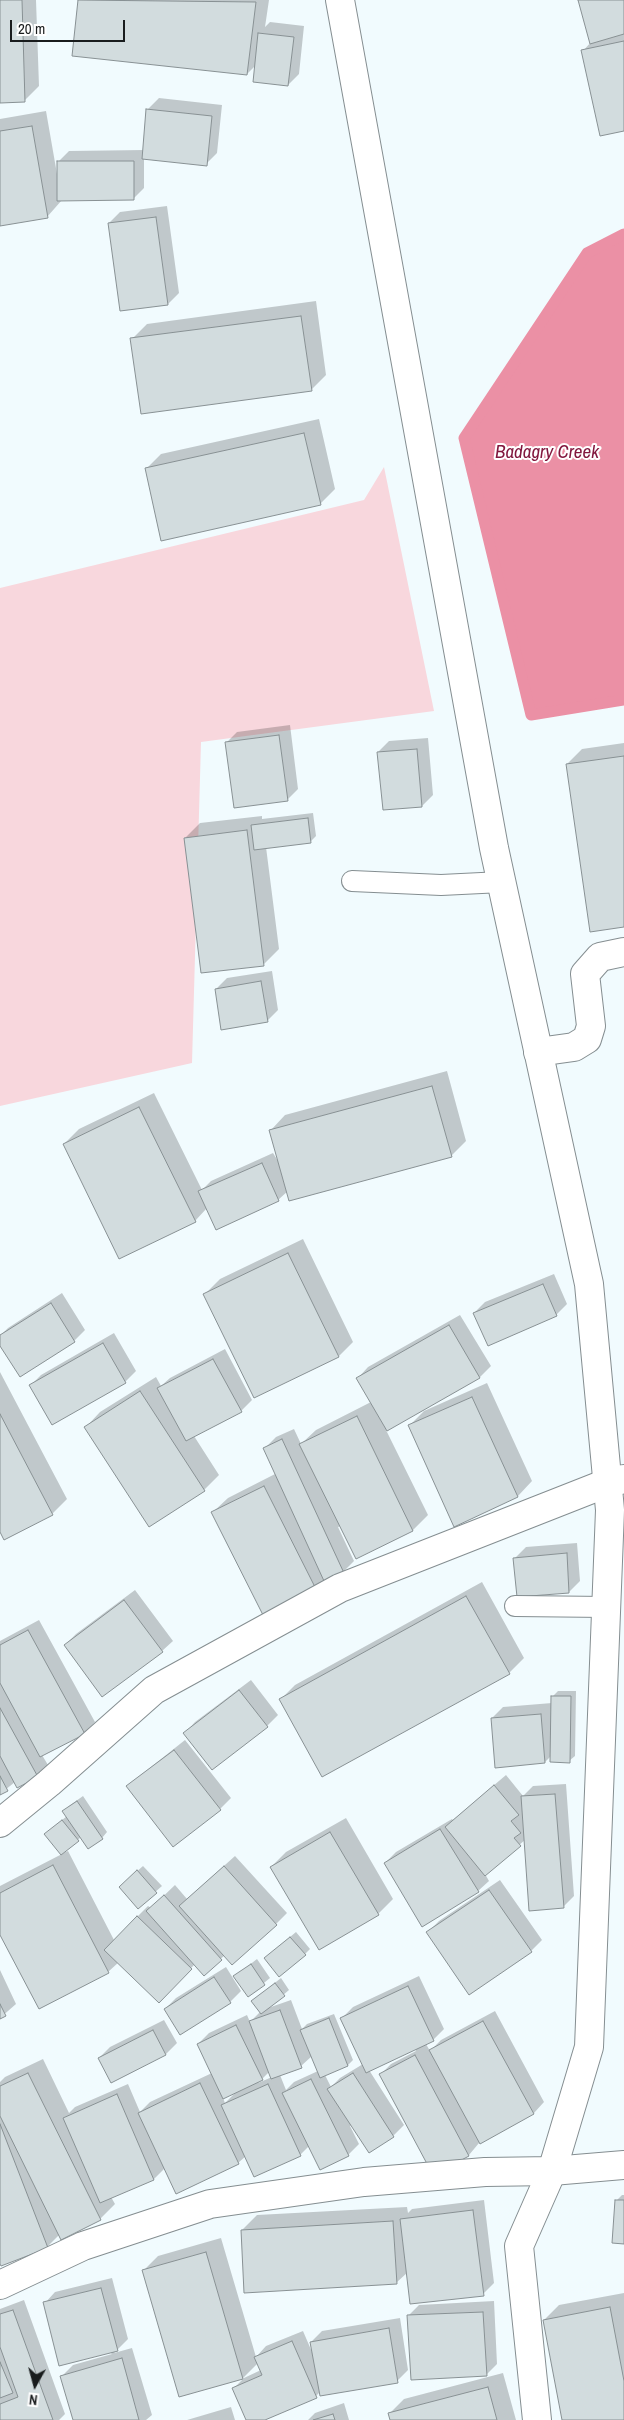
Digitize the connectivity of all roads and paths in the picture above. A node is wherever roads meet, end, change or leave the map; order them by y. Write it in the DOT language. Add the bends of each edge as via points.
graph roads {
  1 [pos="340,0"];
  2 [pos="352,881"];
  3 [pos="502,882"];
  4 [pos="624,952"];
  5 [pos="538,1052"];
  6 [pos="616,1481"];
  7 [pos="515,1606"];
  8 [pos="606,1607"];
  9 [pos="0,1823"];
  10 [pos="624,2165"];
  11 [pos="552,2171"];
  12 [pos="0,2285"];
  13 [pos="537,2420"];
  1 -- 3 [label="street"];
  2 -- 3 [label="lane" via="441,885"];
  3 -- 5 [label="street"];
  4 -- 5 [label="street" via="600,958 585,974 591,1026 588,1039 574,1046"];
  5 -- 6 [label="street" via="589,1284"];
  6 -- 8 [label="street" via="610,1510"];
  6 -- 9 [label="street" via="340,1588 154,1690"];
  7 -- 8 [label="lane"];
  8 -- 11 [label="street" via="589,2047"];
  10 -- 11 [label="street"];
  11 -- 12 [label="street" via="485,2172 364,2182 210,2204 83,2246"];
  11 -- 13 [label="street" via="519,2246"];
}
